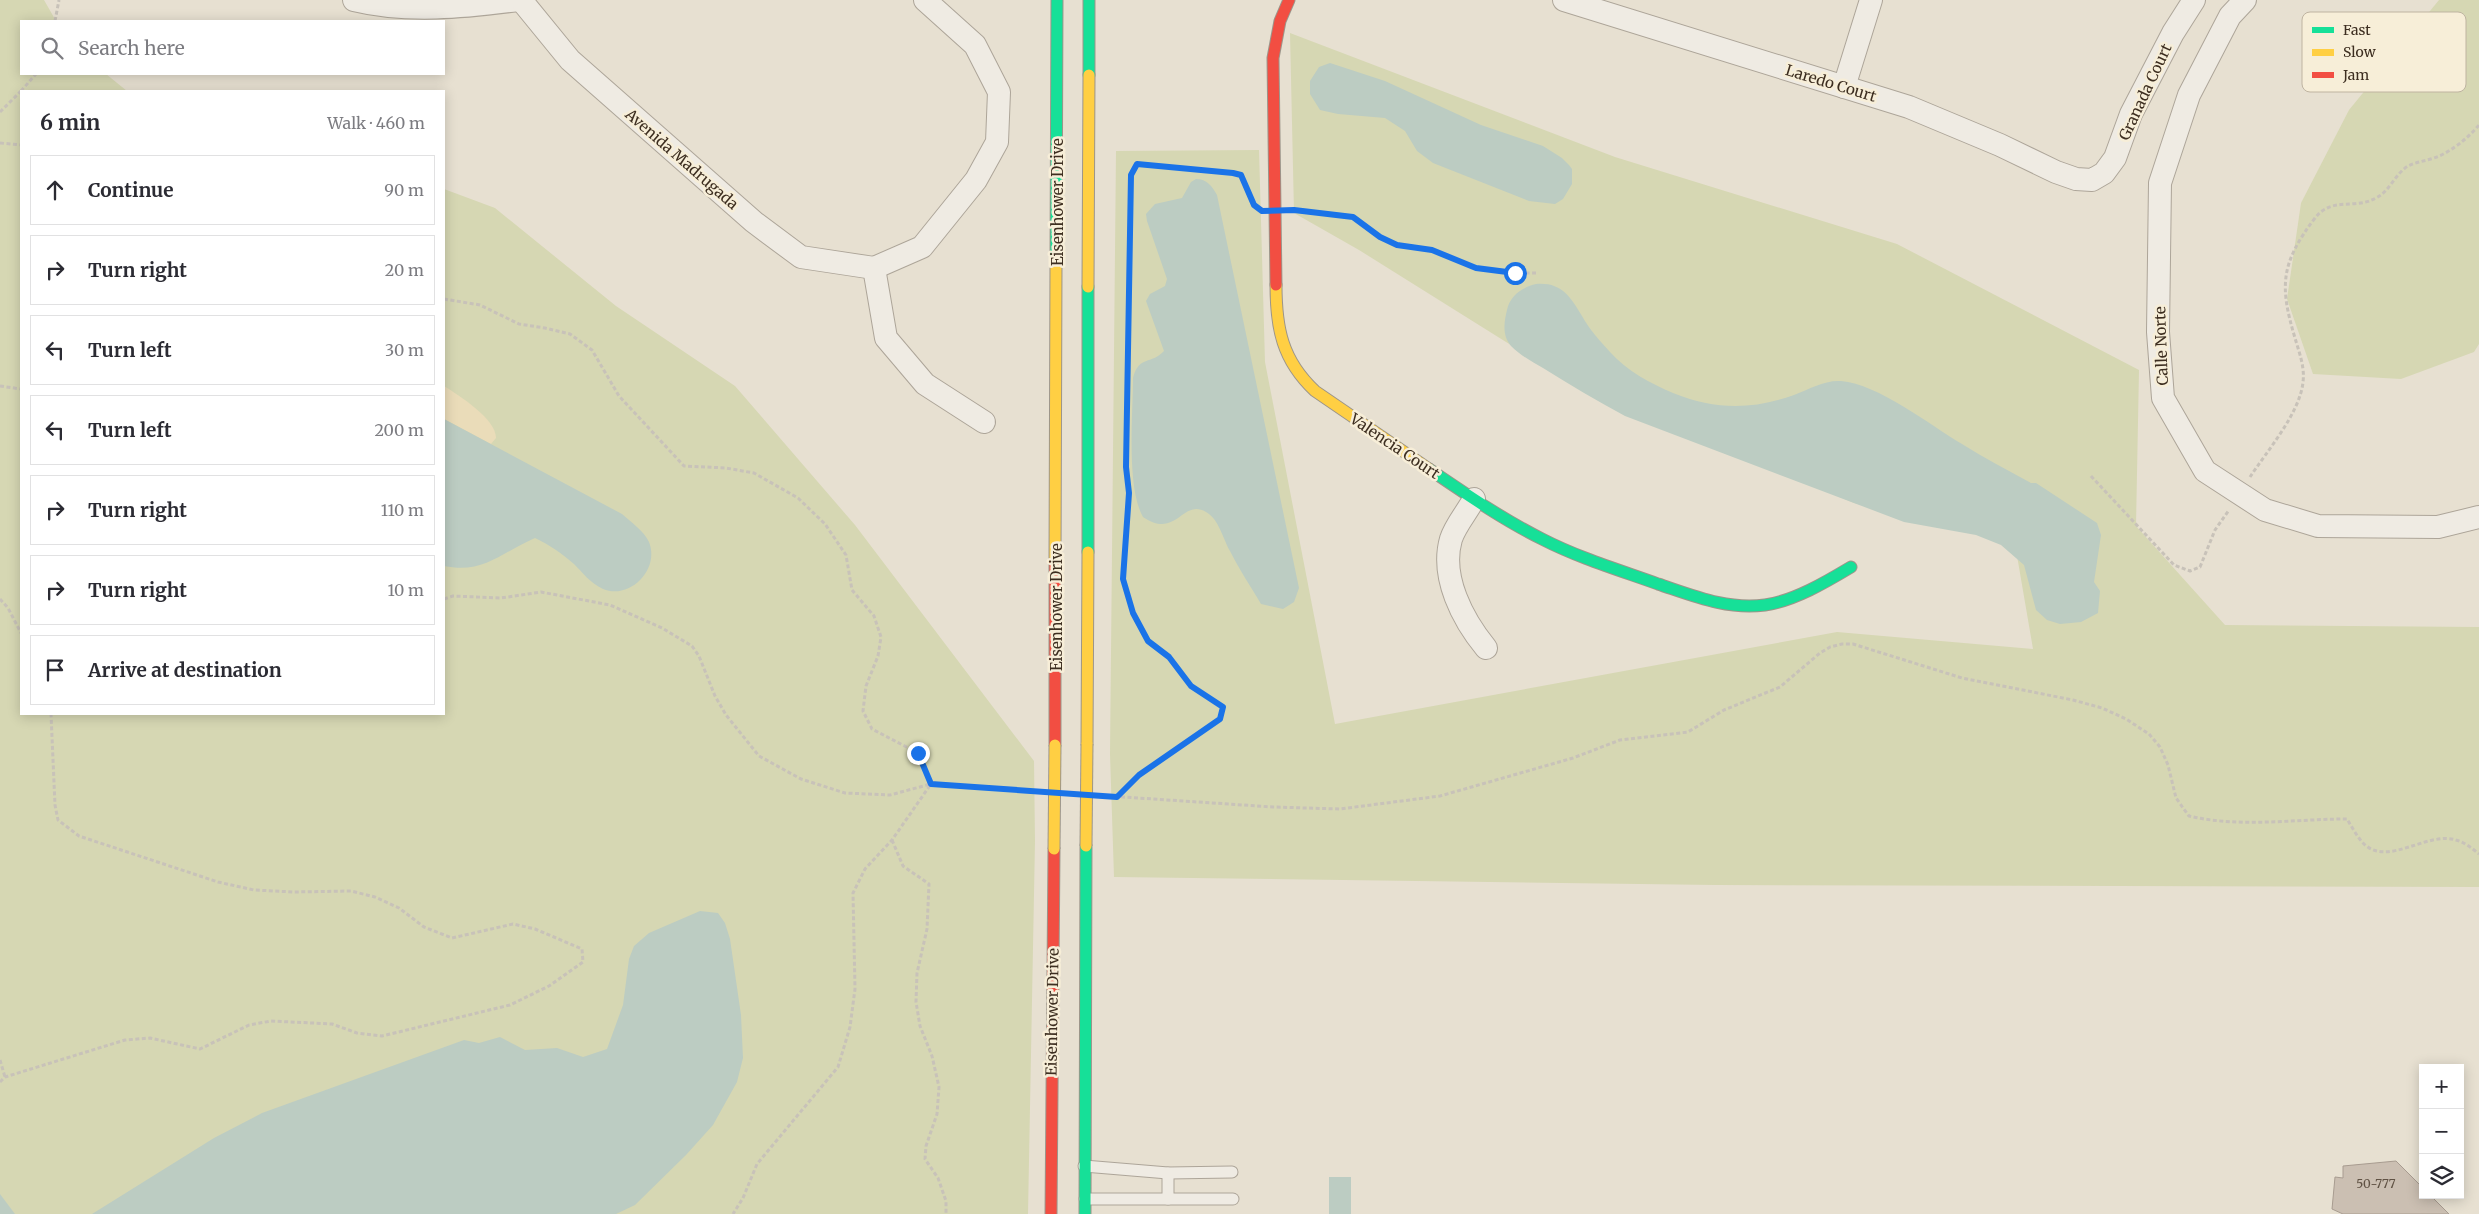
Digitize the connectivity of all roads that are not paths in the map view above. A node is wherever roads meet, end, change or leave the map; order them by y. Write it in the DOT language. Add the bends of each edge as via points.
graph roads {
  1 [pos="354,0"];
  2 [pos="520,0"];
  3 [pos="926,0"];
  4 [pos="1057,0"];
  5 [pos="1089,0"];
  6 [pos="1289,0"];
  7 [pos="1871,0"];
  8 [pos="2194,0"];
  9 [pos="2245,0"];
  10 [pos="1572,1"];
  11 [pos="1844,87"];
  12 [pos="2092,180"];
  13 [pos="874,268"];
  14 [pos="984,422"];
  15 [pos="1474,499"];
  16 [pos="2479,517"];
  17 [pos="1851,567"];
  18 [pos="1486,648"];
  19 [pos="1052,1072"];
  20 [pos="1063,1094"];
  21 [pos="1084,1166"];
  22 [pos="1232,1172"];
  23 [pos="1168,1173"];
  24 [pos="1074,1191"];
  25 [pos="1085,1199"];
  26 [pos="1168,1199"];
  27 [pos="1233,1199"];
  28 [pos="1051,1214"];
  29 [pos="1085,1214"];
  1 -- 2 [label="street" via="370,4 458,8"];
  2 -- 13 [label="street, Avenida Madrugada" via="570,60 754,222 801,257"];
  3 -- 13 [label="street" via="975,45 999,92 997,142 976,180 922,247"];
  4 -- 19 [label="main road, Eisenhower Drive, bridge"];
  5 -- 21 [label="main road, bridge"];
  6 -- 15 [label="main road, Valencia Court" via="1280,21 1273,58 1276,316 1288,359 1314,391"];
  7 -- 11 [label="street"];
  8 -- 12 [label="street, Granada Court" via="2131,114 2115,158 2104,173"];
  9 -- 16 [label="street, Calle Norte" via="2230,16 2188,95 2160,183 2158,332 2163,398 2205,471 2265,510 2318,526 2438,528"];
  10 -- 11 [label="street, Laredo Court"];
  11 -- 12 [label="street, Laredo Court" via="1954,124 2056,172"];
  13 -- 14 [label="street" via="886,338 925,384"];
  15 -- 17 [label="main road, Valencia Court" via="1543,540 1593,561 1729,606 1766,605 1788,599 1816,588"];
  15 -- 18 [label="street" via="1452,538 1448,558 1460,610"];
  19 -- 20 [label="main road"];
  19 -- 28 [label="main road, Eisenhower Drive"];
  21 -- 23 [label="lane"];
  21 -- 25 [label="main road"];
  22 -- 23 [label="lane"];
  23 -- 26 [label="lane"];
  24 -- 25 [label="main road"];
  25 -- 26 [label="lane"];
  25 -- 29 [label="main road"];
  26 -- 27 [label="lane"];
}
